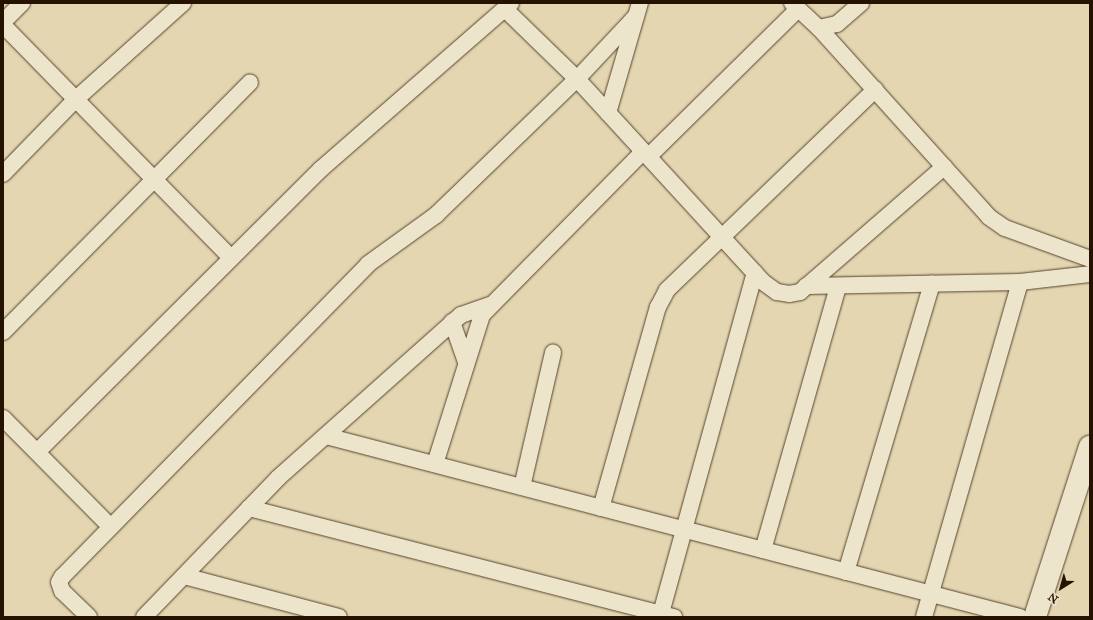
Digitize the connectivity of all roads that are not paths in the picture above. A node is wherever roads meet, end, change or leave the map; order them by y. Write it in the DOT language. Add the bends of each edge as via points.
graph roads {
  1 [pos="22,3"];
  2 [pos="183,3"];
  3 [pos="861,3"];
  4 [pos="508,6"];
  5 [pos="795,6"];
  6 [pos="638,10"];
  7 [pos="3,22"];
  8 [pos="3,25"];
  9 [pos="819,28"];
  10 [pos="577,79"];
  11 [pos="250,82"];
  12 [pos="875,90"];
  13 [pos="76,99"];
  14 [pos="608,113"];
  15 [pos="646,154"];
  16 [pos="944,167"];
  17 [pos="3,174"];
  18 [pos="154,179"];
  19 [pos="722,238"];
  20 [pos="231,258"];
  21 [pos="1090,259"];
  22 [pos="755,273"];
  23 [pos="1090,274"];
  24 [pos="1020,282"];
  25 [pos="932,284"];
  26 [pos="806,286"];
  27 [pos="838,286"];
  28 [pos="490,305"];
  29 [pos="452,322"];
  30 [pos="3,332"];
  31 [pos="553,353"];
  32 [pos="466,362"];
  33 [pos="3,418"];
  34 [pos="326,436"];
  35 [pos="1090,447"];
  36 [pos="37,452"];
  37 [pos="435,464"];
  38 [pos="522,487"];
  39 [pos="249,508"];
  40 [pos="601,508"];
  41 [pos="110,526"];
  42 [pos="683,529"];
  43 [pos="763,550"];
  44 [pos="846,572"];
  45 [pos="184,576"];
  46 [pos="929,593"];
  47 [pos="665,616"];
  48 [pos="89,617"];
  49 [pos="144,617"];
  50 [pos="339,617"];
  51 [pos="924,617"];
  52 [pos="1020,617"];
  53 [pos="1035,617"];
  1 -- 7 [label="street"];
  2 -- 13 [label="street"];
  3 -- 9 [label="street" via="837,24"];
  4 -- 10 [label="street"];
  4 -- 20 [label="street" via="321,169"];
  5 -- 9 [label="street"];
  5 -- 15 [label="street"];
  6 -- 10 [label="street"];
  6 -- 14 [label="street"];
  8 -- 13 [label="street"];
  9 -- 12 [label="street"];
  10 -- 14 [label="street"];
  10 -- 41 [label="street" via="431,220 368,264"];
  11 -- 18 [label="street"];
  12 -- 16 [label="street"];
  12 -- 19 [label="street"];
  13 -- 17 [label="street"];
  13 -- 18 [label="street"];
  14 -- 15 [label="street"];
  15 -- 19 [label="street"];
  15 -- 28 [label="street"];
  16 -- 21 [label="street" via="996,223"];
  16 -- 26 [label="street"];
  18 -- 20 [label="street"];
  18 -- 30 [label="street"];
  19 -- 22 [label="street"];
  19 -- 40 [label="street" via="667,290 658,307"];
  20 -- 36 [label="street"];
  22 -- 26 [label="street" via="777,292 800,292"];
  22 -- 42 [label="street"];
  23 -- 24 [label="street"];
  24 -- 25 [label="street"];
  24 -- 46 [label="street"];
  25 -- 27 [label="street"];
  25 -- 44 [label="street"];
  26 -- 27 [label="street"];
  27 -- 43 [label="street"];
  28 -- 29 [label="street" via="465,312"];
  28 -- 32 [label="street" via="476,328"];
  29 -- 32 [label="street"];
  29 -- 34 [label="street"];
  31 -- 38 [label="street"];
  32 -- 37 [label="street"];
  33 -- 36 [label="street"];
  34 -- 37 [label="street"];
  34 -- 39 [label="street"];
  35 -- 53 [label="street"];
  36 -- 41 [label="street"];
  37 -- 38 [label="street"];
  38 -- 40 [label="street"];
  39 -- 45 [label="street"];
  39 -- 47 [label="street"];
  40 -- 42 [label="street"];
  41 -- 48 [label="street" via="59,582 62,591"];
  42 -- 43 [label="street"];
  42 -- 47 [label="street"];
  43 -- 44 [label="street"];
  44 -- 46 [label="street"];
  45 -- 49 [label="street"];
  45 -- 50 [label="street"];
  46 -- 51 [label="street"];
  46 -- 52 [label="street"];
}
